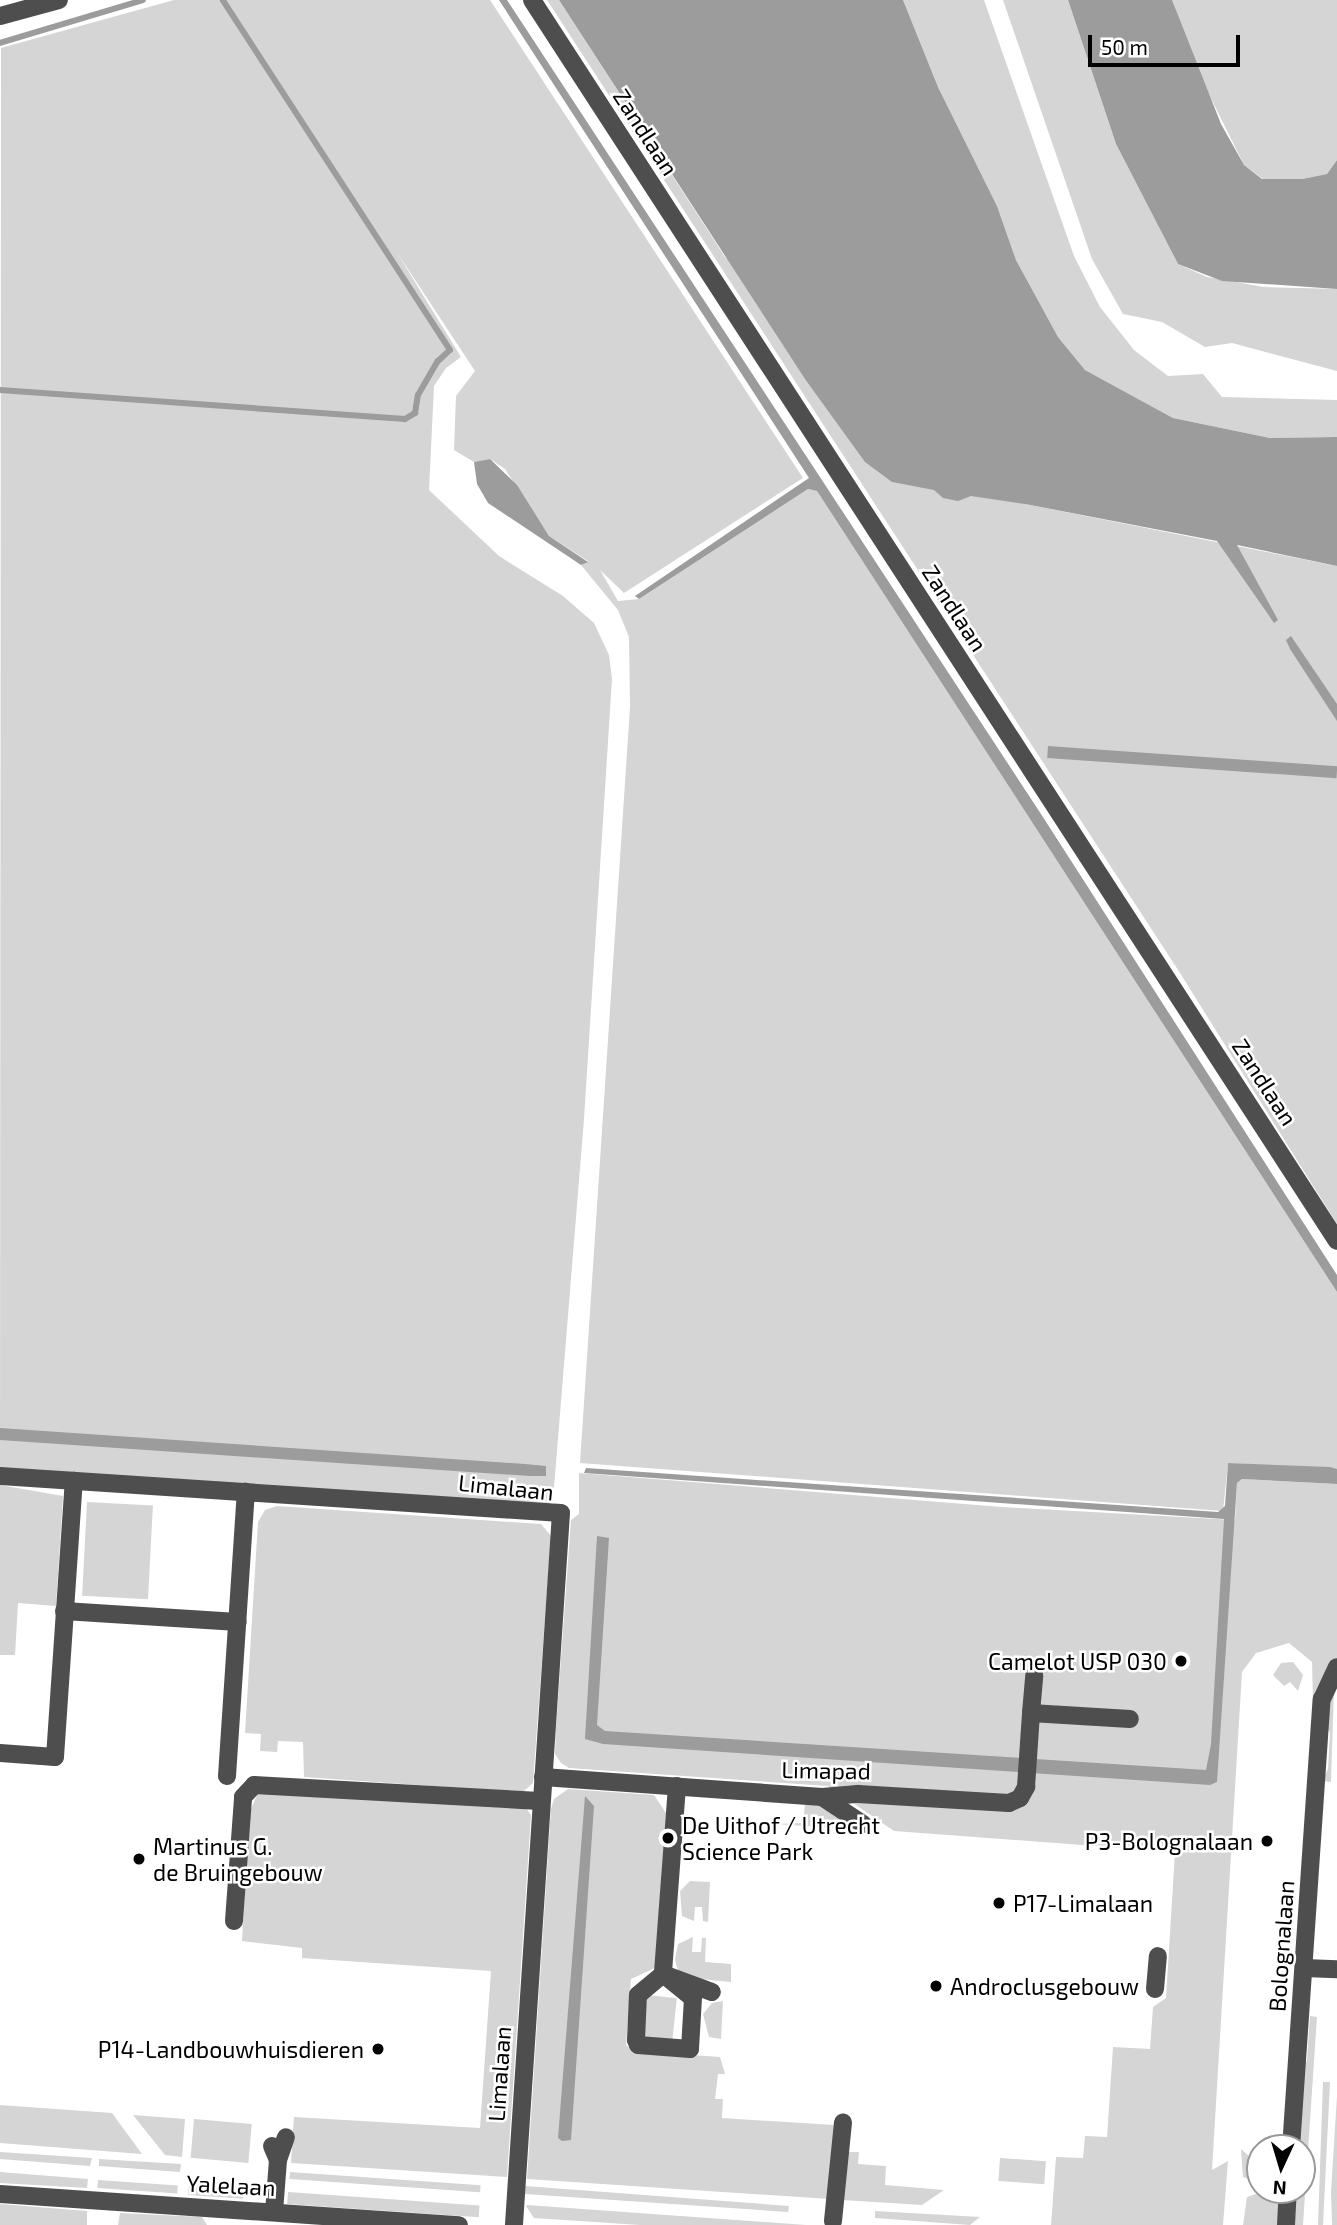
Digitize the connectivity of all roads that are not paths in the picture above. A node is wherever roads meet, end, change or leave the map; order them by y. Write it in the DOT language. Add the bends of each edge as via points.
graph roads {
  1 [pos="59,0"];
  2 [pos="531,0"];
  3 [pos="0,16"];
  4 [pos="1337,1241"];
  5 [pos="0,1476"];
  6 [pos="74,1481"];
  7 [pos="246,1492"];
  8 [pos="64,1611"];
  9 [pos="238,1622"];
  10 [pos="1337,1667"];
  11 [pos="1034,1675"];
  12 [pos="1031,1713"];
  13 [pos="1130,1719"];
  14 [pos="0,1753"];
  15 [pos="228,1776"];
  16 [pos="542,1777"];
  17 [pos="677,1786"];
  18 [pos="822,1797"];
  19 [pos="540,1801"];
  20 [pos="863,1824"];
  21 [pos="234,1921"];
  22 [pos="1158,1956"];
  23 [pos="1304,1968"];
  24 [pos="1337,1969"];
  25 [pos="663,1974"];
  26 [pos="1155,1989"];
  27 [pos="712,1992"];
  28 [pos="843,2123"];
  29 [pos="1292,2134"];
  30 [pos="279,2148"];
  31 [pos="0,2194"];
  32 [pos="1287,2204"];
  33 [pos="274,2212"];
  34 [pos="833,2221"];
  35 [pos="458,2225"];
  36 [pos="514,2225"];
  37 [pos="1286,2225"];
  1 -- 3 [label="street"];
  2 -- 4 [label="street, Zandlaan"];
  5 -- 6 [label="street, Limalaan"];
  6 -- 7 [label="street, Limalaan"];
  6 -- 8 [label="street"];
  7 -- 9 [label="street"];
  7 -- 16 [label="street, Limalaan" via="561,1513"];
  8 -- 9 [label="street"];
  8 -- 14 [label="street" via="55,1757"];
  9 -- 15 [label="street"];
  10 -- 23 [label="street, Bolognalaan" via="1322,1699"];
  11 -- 12 [label="street, Limapad"];
  12 -- 13 [label="street"];
  12 -- 18 [label="street, Limapad" via="1024,1794 1009,1803 858,1794"];
  16 -- 17 [label="street, Limapad"];
  16 -- 19 [label="street, Limalaan"];
  17 -- 18 [label="street, Limapad"];
  17 -- 25 [label="street"];
  18 -- 20 [label="street"];
  19 -- 21 [label="street" via="254,1785 243,1797"];
  19 -- 36 [label="street, Limalaan"];
  22 -- 26 [label="street"];
  23 -- 24 [label="street"];
  23 -- 29 [label="street, Bolognalaan"];
  25 -- 25 [label="street" via="638,1994 636,2040 638,2045 690,2049 693,1998"];
  25 -- 27 [label="street"];
  28 -- 34 [label="street"];
  30 -- 33 [label="street"];
  31 -- 33 [label="street, Yalelaan"];
  32 -- 37 [label="street"];
  33 -- 35 [label="street, Yalelaan"];
}
